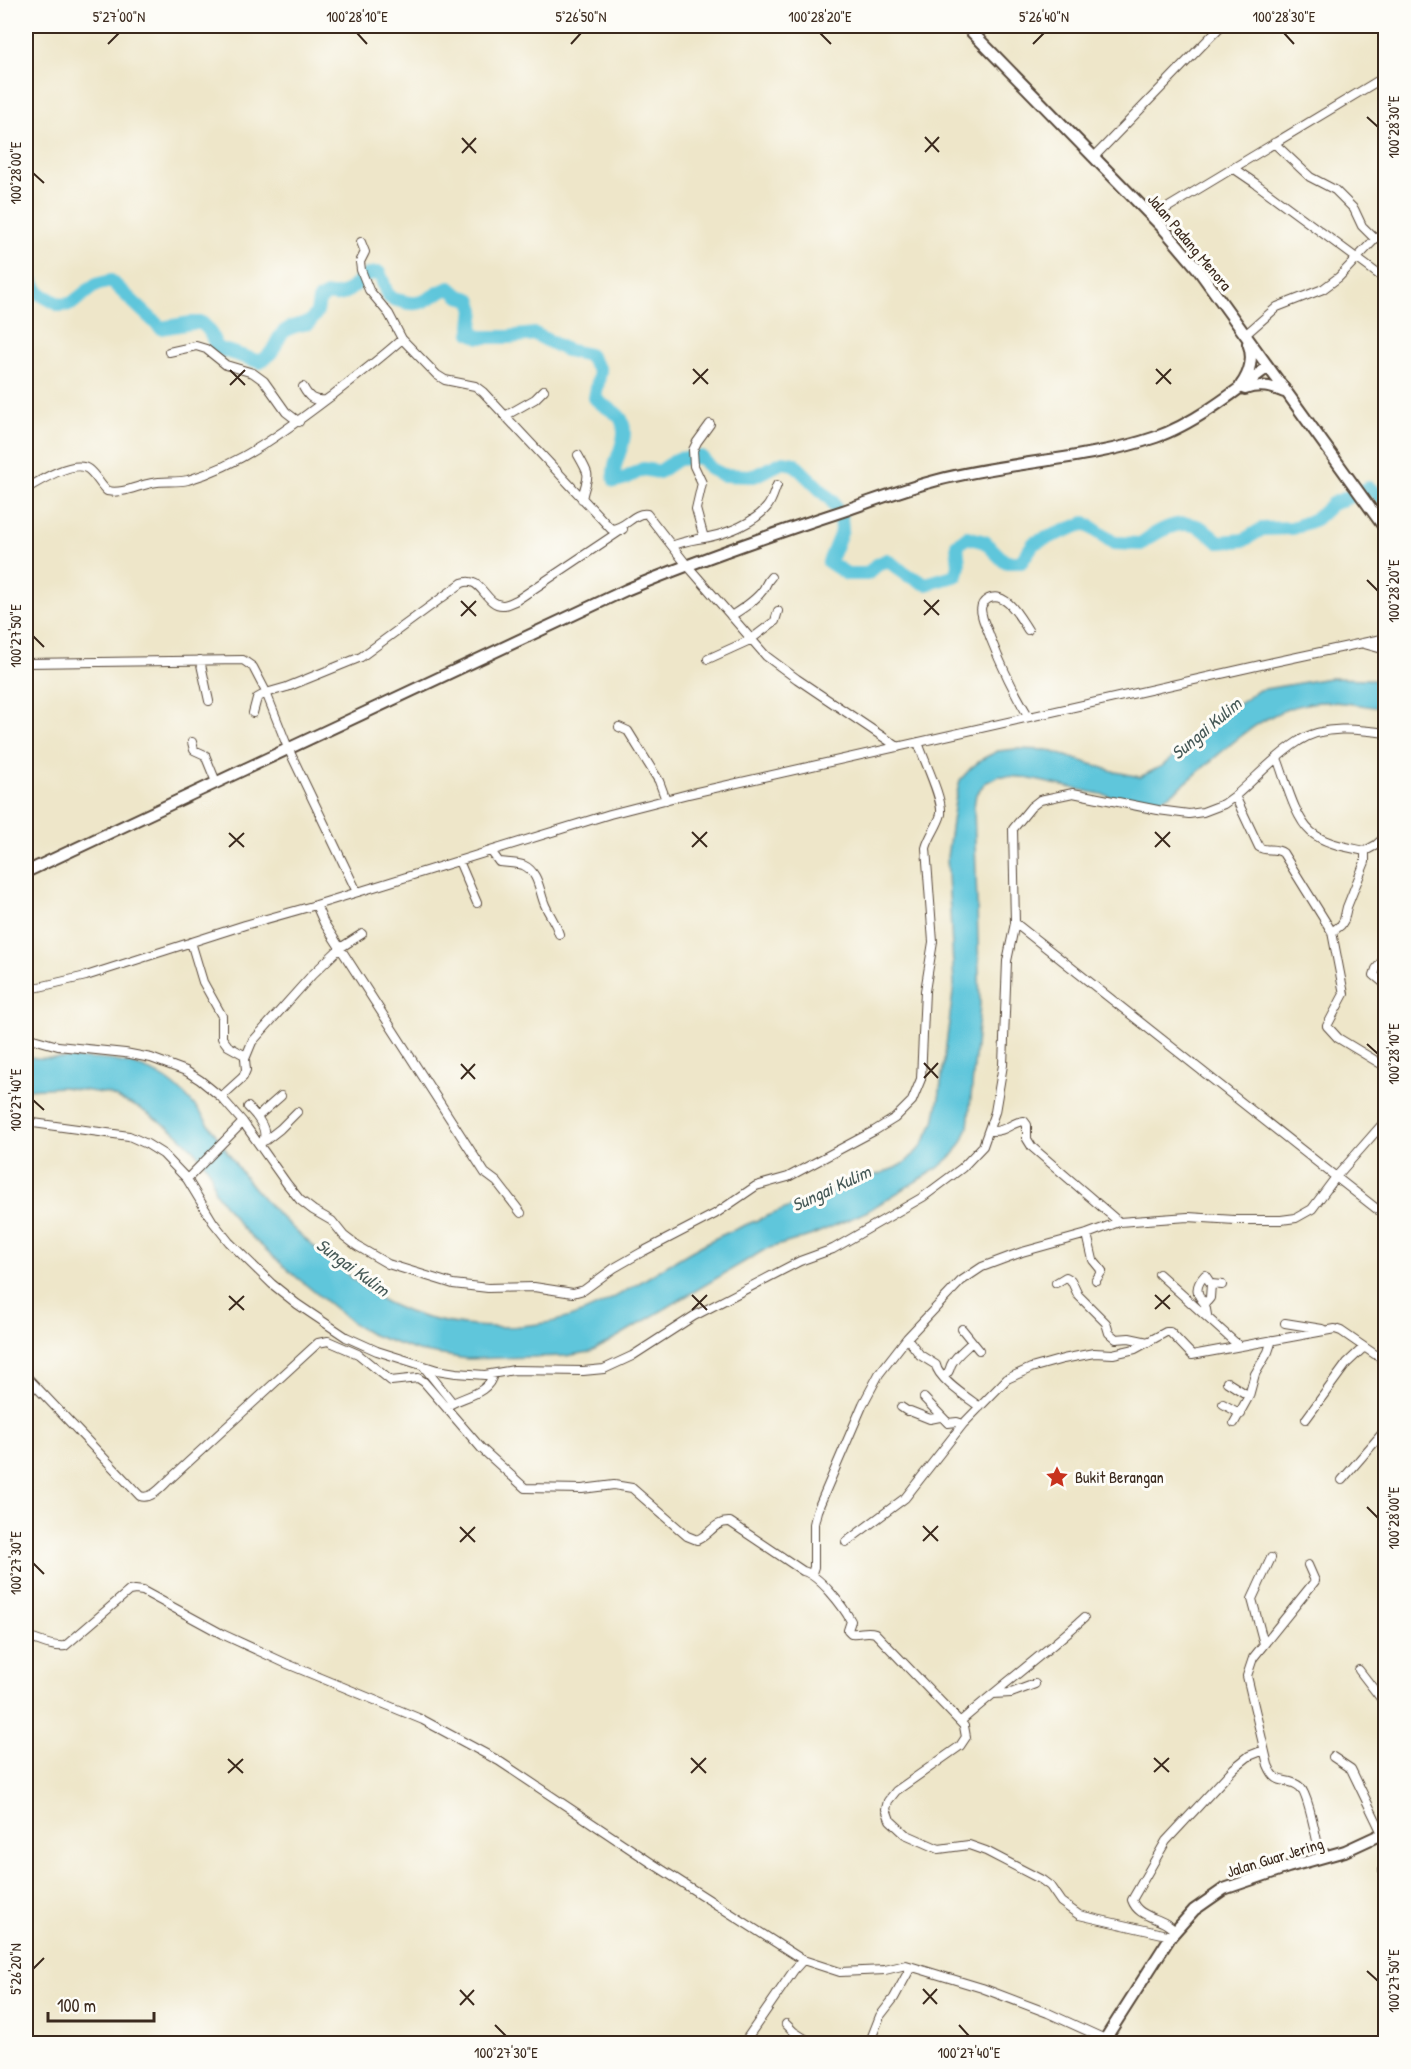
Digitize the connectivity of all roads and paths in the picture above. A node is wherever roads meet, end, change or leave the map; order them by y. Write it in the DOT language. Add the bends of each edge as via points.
graph roads {
  1 [pos="966,26"];
  2 [pos="1221,26"];
  3 [pos="1386,75"];
  4 [pos="1274,143"];
  5 [pos="1094,157"];
  6 [pos="1233,168"];
  7 [pos="1152,217"];
  8 [pos="1386,232"];
  9 [pos="1374,239"];
  10 [pos="361,242"];
  11 [pos="1356,258"];
  12 [pos="1386,280"];
  13 [pos="1245,335"];
  14 [pos="402,339"];
  15 [pos="169,352"];
  16 [pos="1268,367"];
  17 [pos="303,387"];
  18 [pos="544,390"];
  19 [pos="1236,392"];
  20 [pos="1286,392"];
  21 [pos="326,400"];
  22 [pos="506,416"];
  23 [pos="299,422"];
  24 [pos="710,424"];
  25 [pos="578,455"];
  26 [pos="777,485"];
  27 [pos="26,489"];
  28 [pos="582,499"];
  29 [pos="647,514"];
  30 [pos="1386,530"];
  31 [pos="704,538"];
  32 [pos="672,546"];
  33 [pos="686,564"];
  34 [pos="771,578"];
  35 [pos="778,611"];
  36 [pos="731,616"];
  37 [pos="1028,630"];
  38 [pos="1386,638"];
  39 [pos="750,640"];
  40 [pos="1361,643"];
  41 [pos="1386,650"];
  42 [pos="708,658"];
  43 [pos="200,660"];
  44 [pos="26,663"];
  45 [pos="266,693"];
  46 [pos="209,700"];
  47 [pos="253,713"];
  48 [pos="1029,717"];
  49 [pos="619,726"];
  50 [pos="1386,733"];
  51 [pos="192,742"];
  52 [pos="918,742"];
  53 [pos="898,747"];
  54 [pos="288,748"];
  55 [pos="1277,758"];
  56 [pos="216,782"];
  57 [pos="1235,796"];
  58 [pos="666,800"];
  59 [pos="1386,836"];
  60 [pos="491,851"];
  61 [pos="1365,851"];
  62 [pos="459,861"];
  63 [pos="26,872"];
  64 [pos="357,892"];
  65 [pos="477,903"];
  66 [pos="316,905"];
  67 [pos="26,906"];
  68 [pos="1015,923"];
  69 [pos="26,931"];
  70 [pos="1332,932"];
  71 [pos="362,934"];
  72 [pos="559,934"];
  73 [pos="190,942"];
  74 [pos="340,948"];
  75 [pos="1386,956"];
  76 [pos="1386,985"];
  77 [pos="26,990"];
  78 [pos="26,1037"];
  79 [pos="246,1056"];
  80 [pos="1386,1067"];
  81 [pos="281,1096"];
  82 [pos="221,1097"];
  83 [pos="248,1107"];
  84 [pos="297,1112"];
  85 [pos="257,1117"];
  86 [pos="1386,1120"];
  87 [pos="26,1122"];
  88 [pos="243,1122"];
  89 [pos="989,1131"];
  90 [pos="263,1142"];
  91 [pos="1336,1177"];
  92 [pos="188,1179"];
  93 [pos="1386,1212"];
  94 [pos="521,1213"];
  95 [pos="1119,1222"];
  96 [pos="1087,1234"];
  97 [pos="1159,1274"];
  98 [pos="1096,1280"];
  99 [pos="1056,1283"];
  100 [pos="1211,1284"];
  101 [pos="1222,1286"];
  102 [pos="1205,1304"];
  103 [pos="1207,1315"];
  104 [pos="1285,1323"];
  105 [pos="962,1329"];
  106 [pos="1323,1329"];
  107 [pos="907,1338"];
  108 [pos="1272,1340"];
  109 [pos="972,1342"];
  110 [pos="1148,1342"];
  111 [pos="1239,1346"];
  112 [pos="1364,1347"];
  113 [pos="979,1350"];
  114 [pos="1386,1362"];
  115 [pos="424,1367"];
  116 [pos="494,1374"];
  117 [pos="26,1376"];
  118 [pos="944,1377"];
  119 [pos="1227,1382"];
  120 [pos="1249,1396"];
  121 [pos="924,1398"];
  122 [pos="449,1404"];
  123 [pos="1223,1404"];
  124 [pos="901,1407"];
  125 [pos="980,1407"];
  126 [pos="1240,1414"];
  127 [pos="940,1417"];
  128 [pos="1306,1419"];
  129 [pos="1234,1423"];
  130 [pos="963,1424"];
  131 [pos="1386,1429"];
  132 [pos="1342,1480"];
  133 [pos="846,1542"];
  134 [pos="1271,1558"];
  135 [pos="1308,1565"];
  136 [pos="812,1573"];
  137 [pos="1084,1618"];
  138 [pos="26,1637"];
  139 [pos="1264,1644"];
  140 [pos="1359,1670"];
  141 [pos="1014,1678"];
  142 [pos="1035,1684"];
  143 [pos="1011,1693"];
  144 [pos="991,1695"];
  145 [pos="1386,1705"];
  146 [pos="961,1721"];
  147 [pos="1264,1750"];
  148 [pos="1333,1757"];
  149 [pos="1384,1833"];
  150 [pos="1321,1858"];
  151 [pos="1173,1934"];
  152 [pos="803,1960"];
  153 [pos="911,1967"];
  154 [pos="786,2024"];
  155 [pos="1104,2041"];
  156 [pos="743,2043"];
  157 [pos="813,2043"];
  158 [pos="869,2043"];
  159 [pos="1116,2043"];
  1 -- 5 [label="street, Jalan Padang Menora"];
  2 -- 5 [label="street"];
  3 -- 4 [label="street"];
  4 -- 6 [label="street"];
  4 -- 9 [label="street" via="1310,177 1335,190 1354,209"];
  5 -- 7 [label="street, Jalan Padang Menora"];
  6 -- 7 [label="street"];
  6 -- 11 [label="street"];
  7 -- 13 [label="street, Jalan Padang Menora" via="1197,268"];
  8 -- 9 [label="street"];
  9 -- 11 [label="street"];
  10 -- 14 [label="street" via="365,252 361,270 369,290 389,314"];
  11 -- 12 [label="street"];
  11 -- 13 [label="street" via="1323,289 1277,307"];
  13 -- 16 [label="street, Jalan Padang Menora"];
  13 -- 19 [label="street" via="1251,349 1251,365"];
  14 -- 21 [label="street"];
  14 -- 22 [label="street" via="437,375 475,386"];
  15 -- 23 [label="street" via="196,346 226,365 254,373"];
  16 -- 19 [label="street"];
  16 -- 20 [label="street, Jalan Padang Menora"];
  17 -- 21 [label="street" via="315,401"];
  18 -- 22 [label="street"];
  19 -- 20 [label="street" via="1252,386 1270,386"];
  19 -- 33 [label="street" via="1158,436 1084,455 937,480"];
  20 -- 30 [label="street, Jalan Padang Menora"];
  21 -- 23 [label="street"];
  22 -- 28 [label="street"];
  23 -- 27 [label="street" via="248,454 187,480 154,482 118,493 108,491 87,468 81,467 48,476"];
  24 -- 31 [label="street" via="693,453 702,483 696,514"];
  25 -- 28 [label="street" via="589,480"];
  26 -- 31 [label="street" via="768,506 755,518"];
  28 -- 29 [label="street" via="611,529 619,529 640,514"];
  29 -- 32 [label="street"];
  29 -- 45 [label="street" via="517,600 499,605 467,581 361,657"];
  31 -- 32 [label="street" via="687,539"];
  32 -- 33 [label="street"];
  33 -- 36 [label="street"];
  33 -- 54 [label="street"];
  34 -- 36 [label="street" via="749,604"];
  35 -- 39 [label="street" via="775,621"];
  36 -- 39 [label="street"];
  37 -- 48 [label="street" via="1001,597 981,606 1001,665"];
  38 -- 40 [label="street"];
  39 -- 42 [label="street"];
  39 -- 53 [label="street" via="797,679"];
  40 -- 41 [label="street"];
  40 -- 48 [label="street"];
  43 -- 44 [label="street"];
  43 -- 45 [label="street" via="249,662"];
  43 -- 46 [label="street"];
  45 -- 47 [label="street" via="257,699"];
  45 -- 54 [label="street"];
  48 -- 52 [label="street"];
  49 -- 58 [label="street" via="628,731 659,781"];
  50 -- 55 [label="street" via="1325,731 1300,740"];
  51 -- 56 [label="street" via="194,750 205,755"];
  52 -- 53 [label="street"];
  52 -- 90 [label="street" via="941,813 927,848 933,942 925,991 921,1079 912,1101 895,1119 788,1177 756,1186 707,1219 642,1251 584,1290 573,1293 534,1287 453,1284 388,1264 357,1246 332,1221 300,1200"];
  53 -- 58 [label="street"];
  54 -- 56 [label="street"];
  54 -- 64 [label="street"];
  55 -- 57 [label="street"];
  55 -- 61 [label="street" via="1286,787 1311,832 1333,843"];
  56 -- 63 [label="street"];
  57 -- 68 [label="street" via="1224,804 1189,814 1073,793 1040,800 1013,830"];
  57 -- 70 [label="street" via="1259,847 1283,853"];
  58 -- 60 [label="street"];
  59 -- 61 [label="street"];
  60 -- 62 [label="street"];
  60 -- 72 [label="street" via="499,862 530,869"];
  61 -- 70 [label="street" via="1365,862 1344,920"];
  62 -- 64 [label="street"];
  62 -- 65 [label="street"];
  64 -- 66 [label="street"];
  66 -- 73 [label="street"];
  66 -- 74 [label="street"];
  67 -- 69 [label="street" via="30,917"];
  68 -- 89 [label="street" via="1007,961 1000,1093"];
  68 -- 91 [label="street"];
  70 -- 80 [label="street" via="1344,993 1327,1026 1338,1038"];
  71 -- 74 [label="street"];
  73 -- 77 [label="street" via="86,976"];
  73 -- 79 [label="street" via="202,982 222,1016 222,1038"];
  74 -- 79 [label="street" via="252,1042"];
  74 -- 94 [label="street" via="485,1173"];
  75 -- 76 [label="street" via="1374,975"];
  78 -- 82 [label="street" via="58,1046 151,1058 186,1071"];
  79 -- 82 [label="street" via="243,1077"];
  81 -- 85 [label="street"];
  82 -- 88 [label="street"];
  83 -- 85 [label="street"];
  84 -- 90 [label="street"];
  85 -- 90 [label="street" via="266,1135"];
  86 -- 91 [label="street"];
  87 -- 92 [label="street" via="129,1136 163,1154"];
  88 -- 90 [label="street"];
  88 -- 92 [label="street"];
  89 -- 95 [label="street" via="1007,1129 1024,1121 1032,1147"];
  89 -- 116 [label="street" via="973,1157 923,1197 833,1249 790,1266 694,1316 618,1364 583,1371"];
  91 -- 93 [label="street"];
  91 -- 95 [label="street" via="1312,1209 1296,1218 1188,1217"];
  92 -- 115 [label="street" via="229,1242 297,1304 346,1336"];
  95 -- 96 [label="street"];
  96 -- 98 [label="street" via="1093,1260 1102,1271"];
  96 -- 107 [label="street" via="982,1267 961,1281"];
  97 -- 103 [label="street"];
  99 -- 110 [label="street" via="1066,1277 1071,1280 1078,1295 1116,1338"];
  100 -- 101 [label="street"];
  100 -- 102 [label="street" via="1210,1298"];
  100 -- 102 [label="street" via="1204,1275 1197,1283 1196,1291"];
  102 -- 103 [label="street"];
  103 -- 111 [label="street"];
  104 -- 106 [label="street"];
  105 -- 109 [label="street"];
  106 -- 108 [label="street"];
  106 -- 112 [label="street" via="1341,1331"];
  107 -- 118 [label="street"];
  107 -- 136 [label="street" via="879,1374 863,1404 822,1498 814,1524"];
  108 -- 111 [label="street"];
  108 -- 120 [label="street"];
  109 -- 113 [label="street"];
  109 -- 118 [label="street"];
  110 -- 111 [label="street" via="1170,1332 1192,1355"];
  110 -- 125 [label="street" via="1113,1354 1094,1353 1030,1368 1007,1378"];
  112 -- 114 [label="street"];
  112 -- 128 [label="street" via="1347,1363"];
  115 -- 116 [label="street"];
  115 -- 122 [label="street"];
  116 -- 122 [label="street" via="480,1390"];
  117 -- 122 [label="street" via="145,1498 323,1340 358,1354 391,1382 418,1377"];
  118 -- 125 [label="street"];
  119 -- 120 [label="street"];
  120 -- 126 [label="street"];
  121 -- 127 [label="street"];
  122 -- 136 [label="street" via="494,1462 525,1488 624,1485 687,1536 697,1540 716,1524 730,1522 803,1571"];
  123 -- 126 [label="street"];
  124 -- 127 [label="street" via="930,1419"];
  125 -- 130 [label="street"];
  126 -- 129 [label="street"];
  127 -- 130 [label="street" via="948,1423"];
  130 -- 133 [label="street" via="905,1498"];
  131 -- 132 [label="street"];
  134 -- 139 [label="street" via="1252,1599"];
  135 -- 139 [label="street" via="1315,1581"];
  136 -- 146 [label="street" via="845,1610 851,1621 851,1633 875,1633"];
  137 -- 141 [label="street"];
  138 -- 152 [label="street" via="57,1648 65,1646 129,1591 143,1591 222,1634 423,1720 499,1761"];
  139 -- 147 [label="street" via="1253,1658 1247,1676"];
  140 -- 145 [label="street"];
  141 -- 143 [label="street"];
  141 -- 144 [label="street"];
  142 -- 143 [label="street"];
  143 -- 144 [label="street"];
  144 -- 146 [label="street"];
  146 -- 151 [label="street" via="966,1737 960,1746 896,1791 886,1809 890,1820 905,1834 939,1849 969,1845 986,1851 1042,1880 1079,1915"];
  147 -- 150 [label="street" via="1272,1776 1296,1785 1305,1794"];
  147 -- 151 [label="street" via="1234,1768 1166,1841 1132,1900 1143,1914 1170,1924"];
  148 -- 149 [label="street" via="1351,1769"];
  149 -- 150 [label="street, Jalan Guar Jering"];
  150 -- 151 [label="street, Jalan Guar Jering" via="1224,1889 1194,1910"];
  151 -- 155 [label="street, Jalan Guar Jering"];
  152 -- 153 [label="street" via="840,1972"];
  152 -- 156 [label="street"];
  153 -- 155 [label="street" via="1048,2013"];
  153 -- 158 [label="street" via="880,2016"];
  154 -- 157 [label="street"];
  155 -- 159 [label="street"];
}
